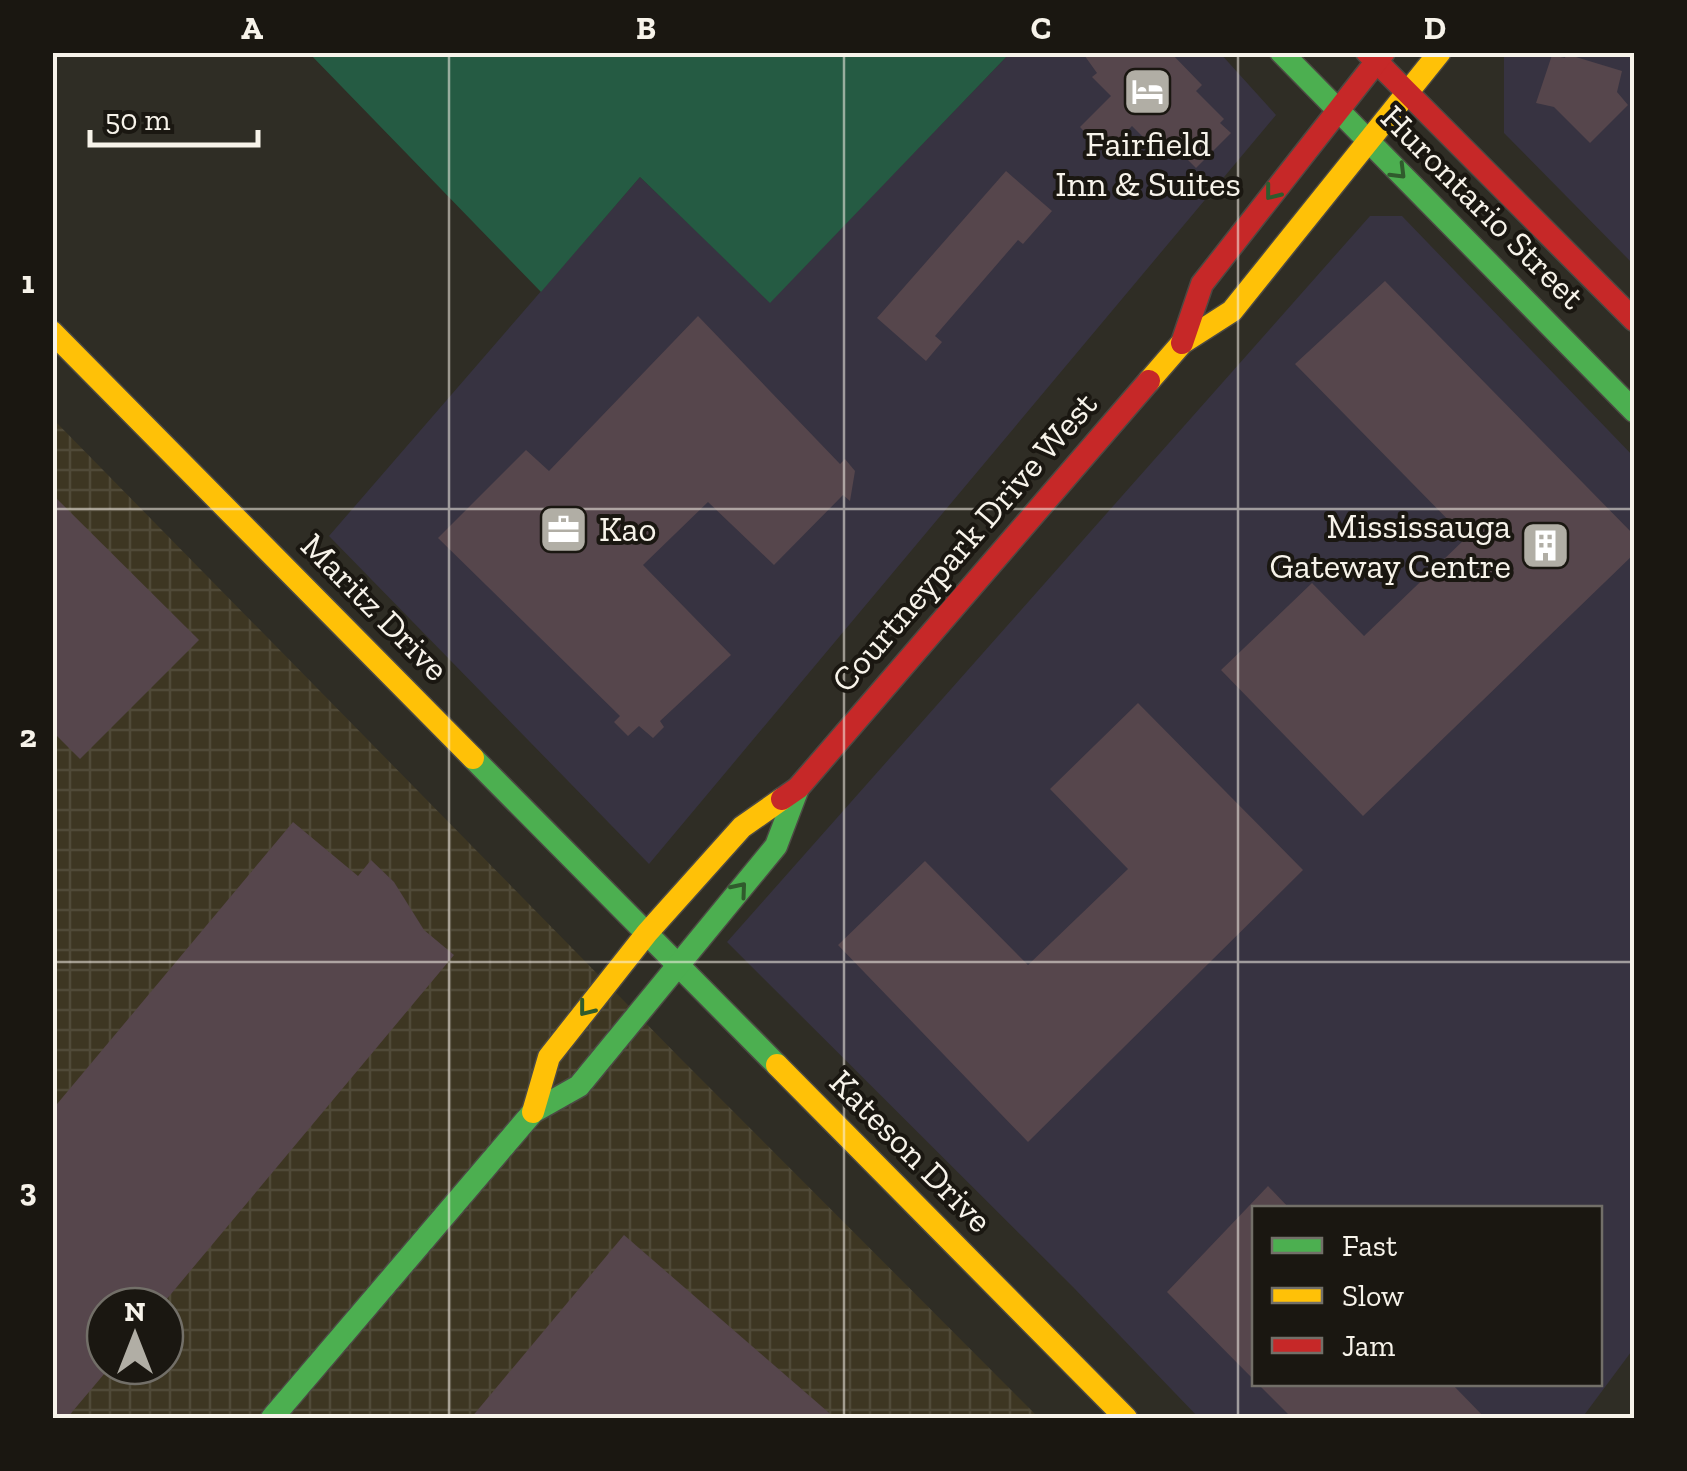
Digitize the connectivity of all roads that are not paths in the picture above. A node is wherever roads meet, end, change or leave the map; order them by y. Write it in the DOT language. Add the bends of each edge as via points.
graph roads {
  1 [pos="1282,52"];
  2 [pos="1440,52"];
  3 [pos="1376,56"];
  4 [pos="1408,93"];
  5 [pos="1337,110"];
  6 [pos="1368,141"];
  7 [pos="1634,320"];
  8 [pos="52,332"];
  9 [pos="1182,343"];
  10 [pos="1634,411"];
  11 [pos="798,788"];
  12 [pos="647,933"];
  13 [pos="678,965"];
  14 [pos="532,1112"];
  15 [pos="272,1418"];
  16 [pos="1126,1418"];
  1 -- 5 [label="main road, Hurontario Street"];
  2 -- 4 [label="main road, Courtneypark Drive West"];
  3 -- 4 [label="main road, Hurontario Street"];
  3 -- 5 [label="main road, Courtneypark Drive West"];
  4 -- 6 [label="main road, Courtneypark Drive West"];
  4 -- 7 [label="main road, Hurontario Street"];
  5 -- 6 [label="main road, Hurontario Street"];
  5 -- 9 [label="main road, Courtneypark Drive West, one-way" via="1202,284"];
  6 -- 9 [label="main road, Courtneypark Drive West" via="1232,310"];
  6 -- 10 [label="main road, Hurontario Street, one-way"];
  8 -- 12 [label="main road, Maritz Drive"];
  9 -- 11 [label="main road, Courtneypark Drive West"];
  11 -- 12 [label="main road, Courtneypark Drive West" via="742,827"];
  13 -- 11 [label="main road, Courtneypark Drive West, one-way" via="776,846"];
  12 -- 13 [label="main road, Kateson Drive"];
  12 -- 14 [label="main road, Courtneypark Drive West, one-way" via="549,1057"];
  13 -- 14 [label="main road, Courtneypark Drive West" via="579,1086"];
  13 -- 16 [label="main road, Kateson Drive"];
  14 -- 15 [label="main road, Courtneypark Drive West"];
}
